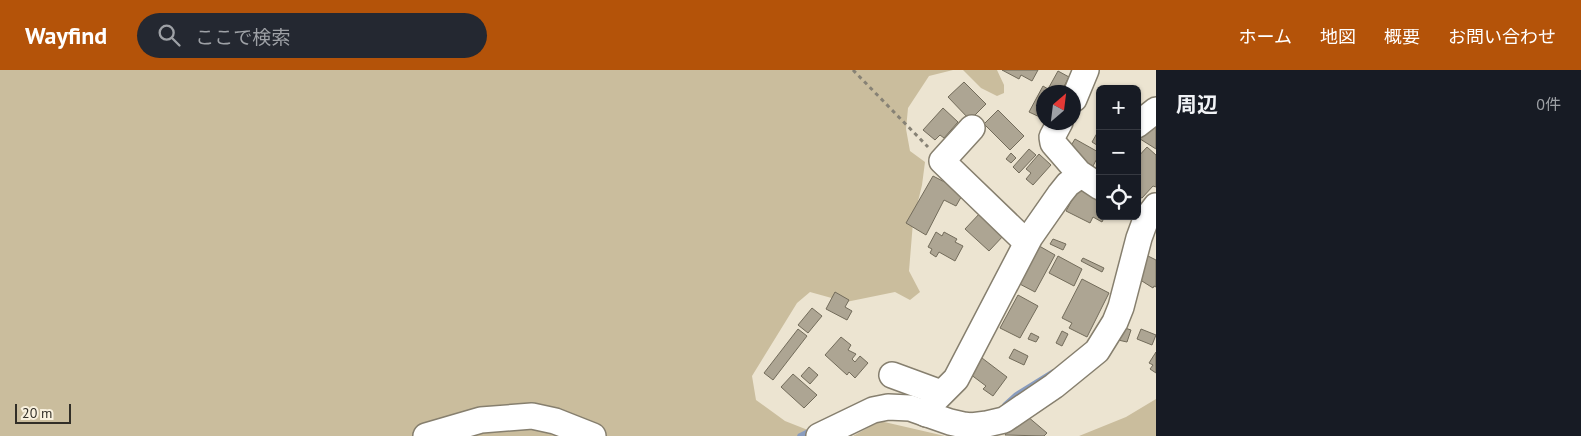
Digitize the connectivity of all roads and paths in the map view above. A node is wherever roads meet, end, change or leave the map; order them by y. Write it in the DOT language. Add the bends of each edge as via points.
graph roads {
  1 [pos="853,70"];
  2 [pos="1086,70"];
  3 [pos="1080,85"];
  4 [pos="1156,110"];
  5 [pos="1141,122"];
  6 [pos="972,128"];
  7 [pos="1056,130"];
  8 [pos="942,161"];
  9 [pos="1093,178"];
  10 [pos="1147,208"];
  11 [pos="1026,242"];
  12 [pos="892,375"];
  13 [pos="932,405"];
  14 [pos="426,436"];
  15 [pos="593,436"];
  16 [pos="819,436"];
  1 -- 8 [label="path"];
  2 -- 3 [label="street"];
  4 -- 5 [label="street"];
  6 -- 8 [label="street"];
  7 -- 9 [label="street" via="1053,143"];
  8 -- 11 [label="street"];
  9 -- 11 [label="street" via="1068,184"];
  10 -- 13 [label="street" via="1118,314 1091,358 1004,420 971,426 950,422"];
  11 -- 13 [label="street" via="956,380"];
  12 -- 13 [label="street"];
  13 -- 16 [label="street" via="888,406"];
  14 -- 15 [label="street" via="482,420 532,416"];
}
